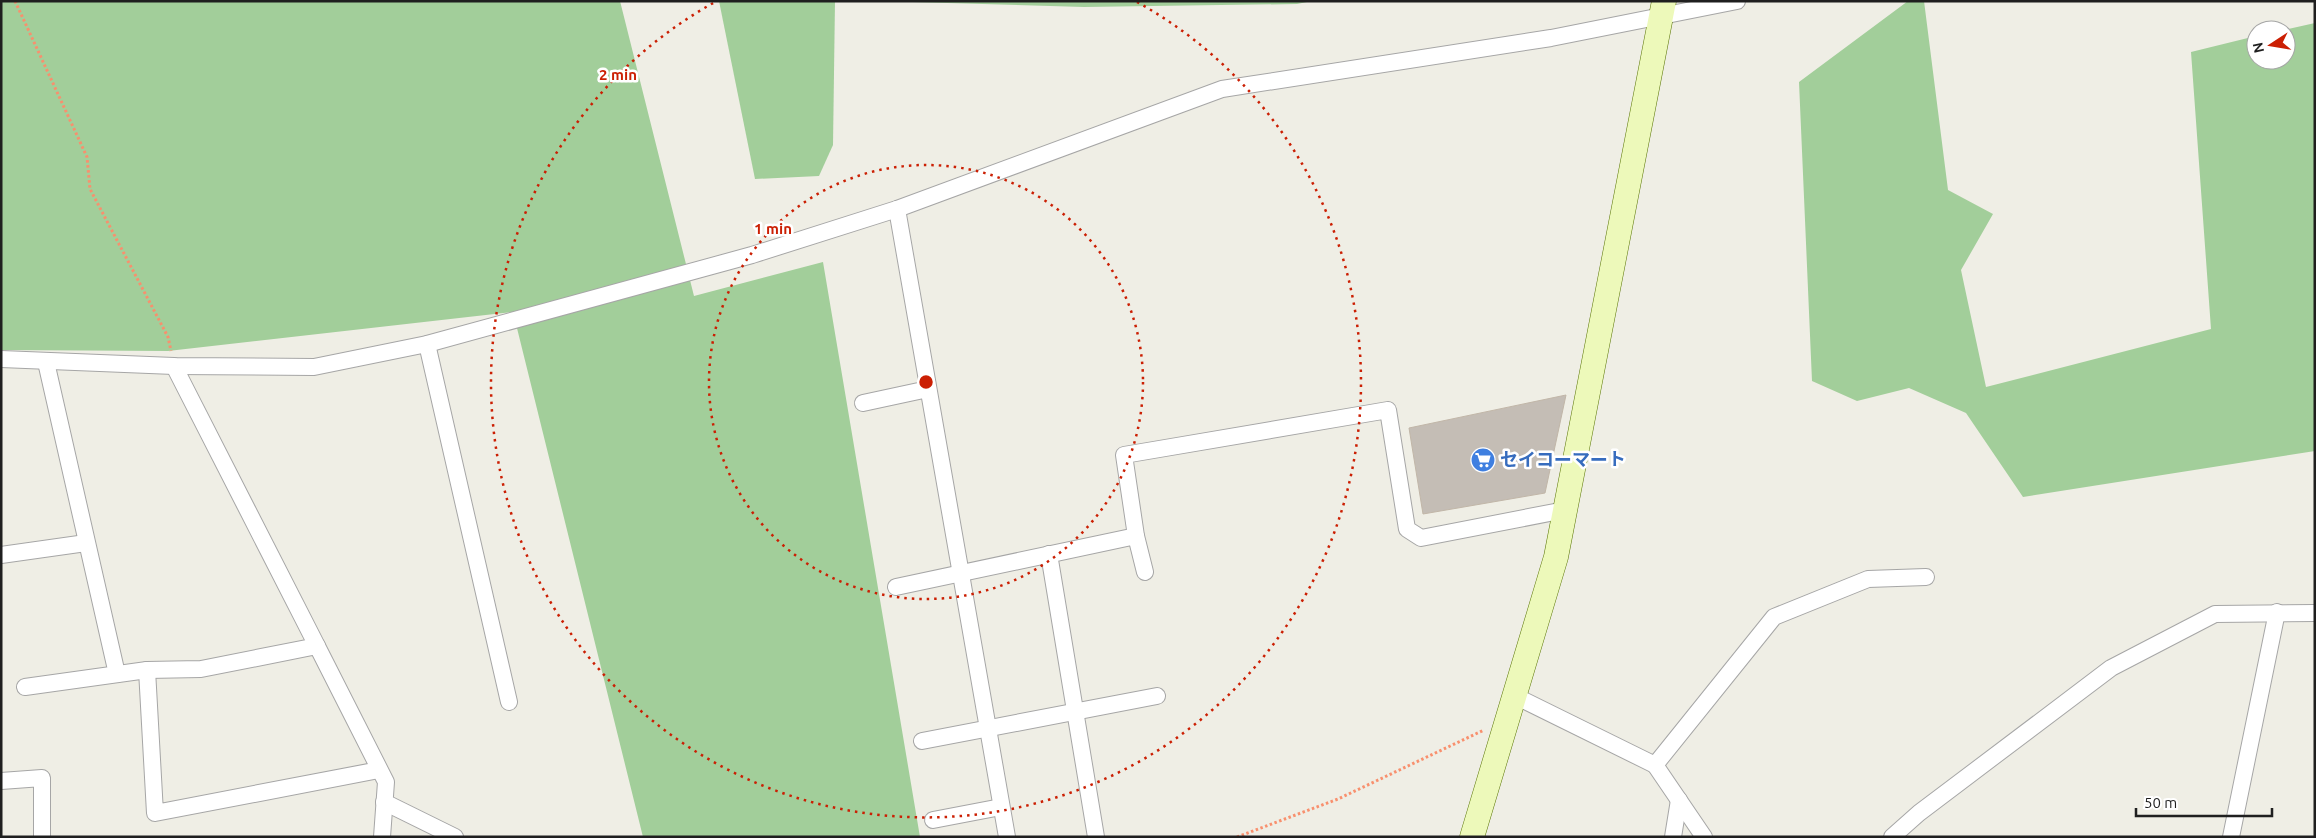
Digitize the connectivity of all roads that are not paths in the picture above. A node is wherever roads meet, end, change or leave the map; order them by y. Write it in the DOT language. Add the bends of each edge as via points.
graph roads {
  1 [pos="1737,1"];
  2 [pos="1662,8"];
  3 [pos="897,209"];
  4 [pos="427,344"];
  5 [pos="1,359"];
  6 [pos="46,362"];
  7 [pos="174,366"];
  8 [pos="928,389"];
  9 [pos="863,403"];
  10 [pos="1565,510"];
  11 [pos="1136,536"];
  12 [pos="86,543"];
  13 [pos="1049,554"];
  14 [pos="1,555"];
  15 [pos="1145,572"];
  16 [pos="961,573"];
  17 [pos="1926,576"];
  18 [pos="896,587"];
  19 [pos="2277,612"];
  20 [pos="2315,613"];
  21 [pos="317,646"];
  22 [pos="147,670"];
  23 [pos="118,674"];
  24 [pos="25,687"];
  25 [pos="1157,696"];
  26 [pos="509,702"];
  27 [pos="1512,706"];
  28 [pos="1076,712"];
  29 [pos="988,729"];
  30 [pos="922,741"];
  31 [pos="1655,765"];
  32 [pos="379,770"];
  33 [pos="1,781"];
  34 [pos="1679,800"];
  35 [pos="384,802"];
  36 [pos="1002,806"];
  37 [pos="933,820"];
  38 [pos="42,837"];
  39 [pos="382,837"];
  40 [pos="455,837"];
  41 [pos="1007,837"];
  42 [pos="1096,837"];
  43 [pos="1472,837"];
  44 [pos="1673,837"];
  45 [pos="1704,837"];
  46 [pos="1892,837"];
  47 [pos="2231,837"];
  1 -- 2 [label="street"];
  2 -- 3 [label="street" via="1551,38 1222,88"];
  2 -- 10 [label="street"];
  3 -- 4 [label="street" via="752,255"];
  3 -- 8 [label="street"];
  4 -- 7 [label="street" via="314,367"];
  4 -- 26 [label="street"];
  5 -- 6 [label="street"];
  6 -- 7 [label="street"];
  6 -- 12 [label="street"];
  7 -- 21 [label="street"];
  8 -- 9 [label="street"];
  8 -- 16 [label="street"];
  10 -- 11 [label="street" via="1420,538 1408,529 1388,410 1124,455"];
  10 -- 27 [label="street" via="1556,557"];
  11 -- 13 [label="street"];
  11 -- 15 [label="street"];
  12 -- 14 [label="street"];
  12 -- 23 [label="street"];
  13 -- 16 [label="street"];
  13 -- 28 [label="street"];
  16 -- 18 [label="street"];
  16 -- 29 [label="street"];
  17 -- 31 [label="street" via="1868,579 1774,617"];
  19 -- 20 [label="street"];
  19 -- 46 [label="street" via="2215,614 2111,668 1919,813"];
  19 -- 47 [label="street"];
  21 -- 22 [label="street" via="201,669"];
  21 -- 32 [label="street"];
  22 -- 23 [label="street"];
  22 -- 32 [label="street" via="155,813"];
  23 -- 24 [label="street"];
  25 -- 28 [label="street"];
  27 -- 31 [label="street"];
  27 -- 43 [label="street"];
  28 -- 29 [label="street"];
  28 -- 42 [label="street"];
  29 -- 30 [label="street"];
  29 -- 36 [label="street"];
  31 -- 34 [label="street"];
  32 -- 35 [label="street" via="386,782"];
  33 -- 38 [label="street" via="42,778"];
  34 -- 44 [label="street"];
  34 -- 45 [label="street"];
  35 -- 39 [label="street"];
  35 -- 40 [label="street"];
  36 -- 37 [label="street"];
  36 -- 41 [label="street"];
}
